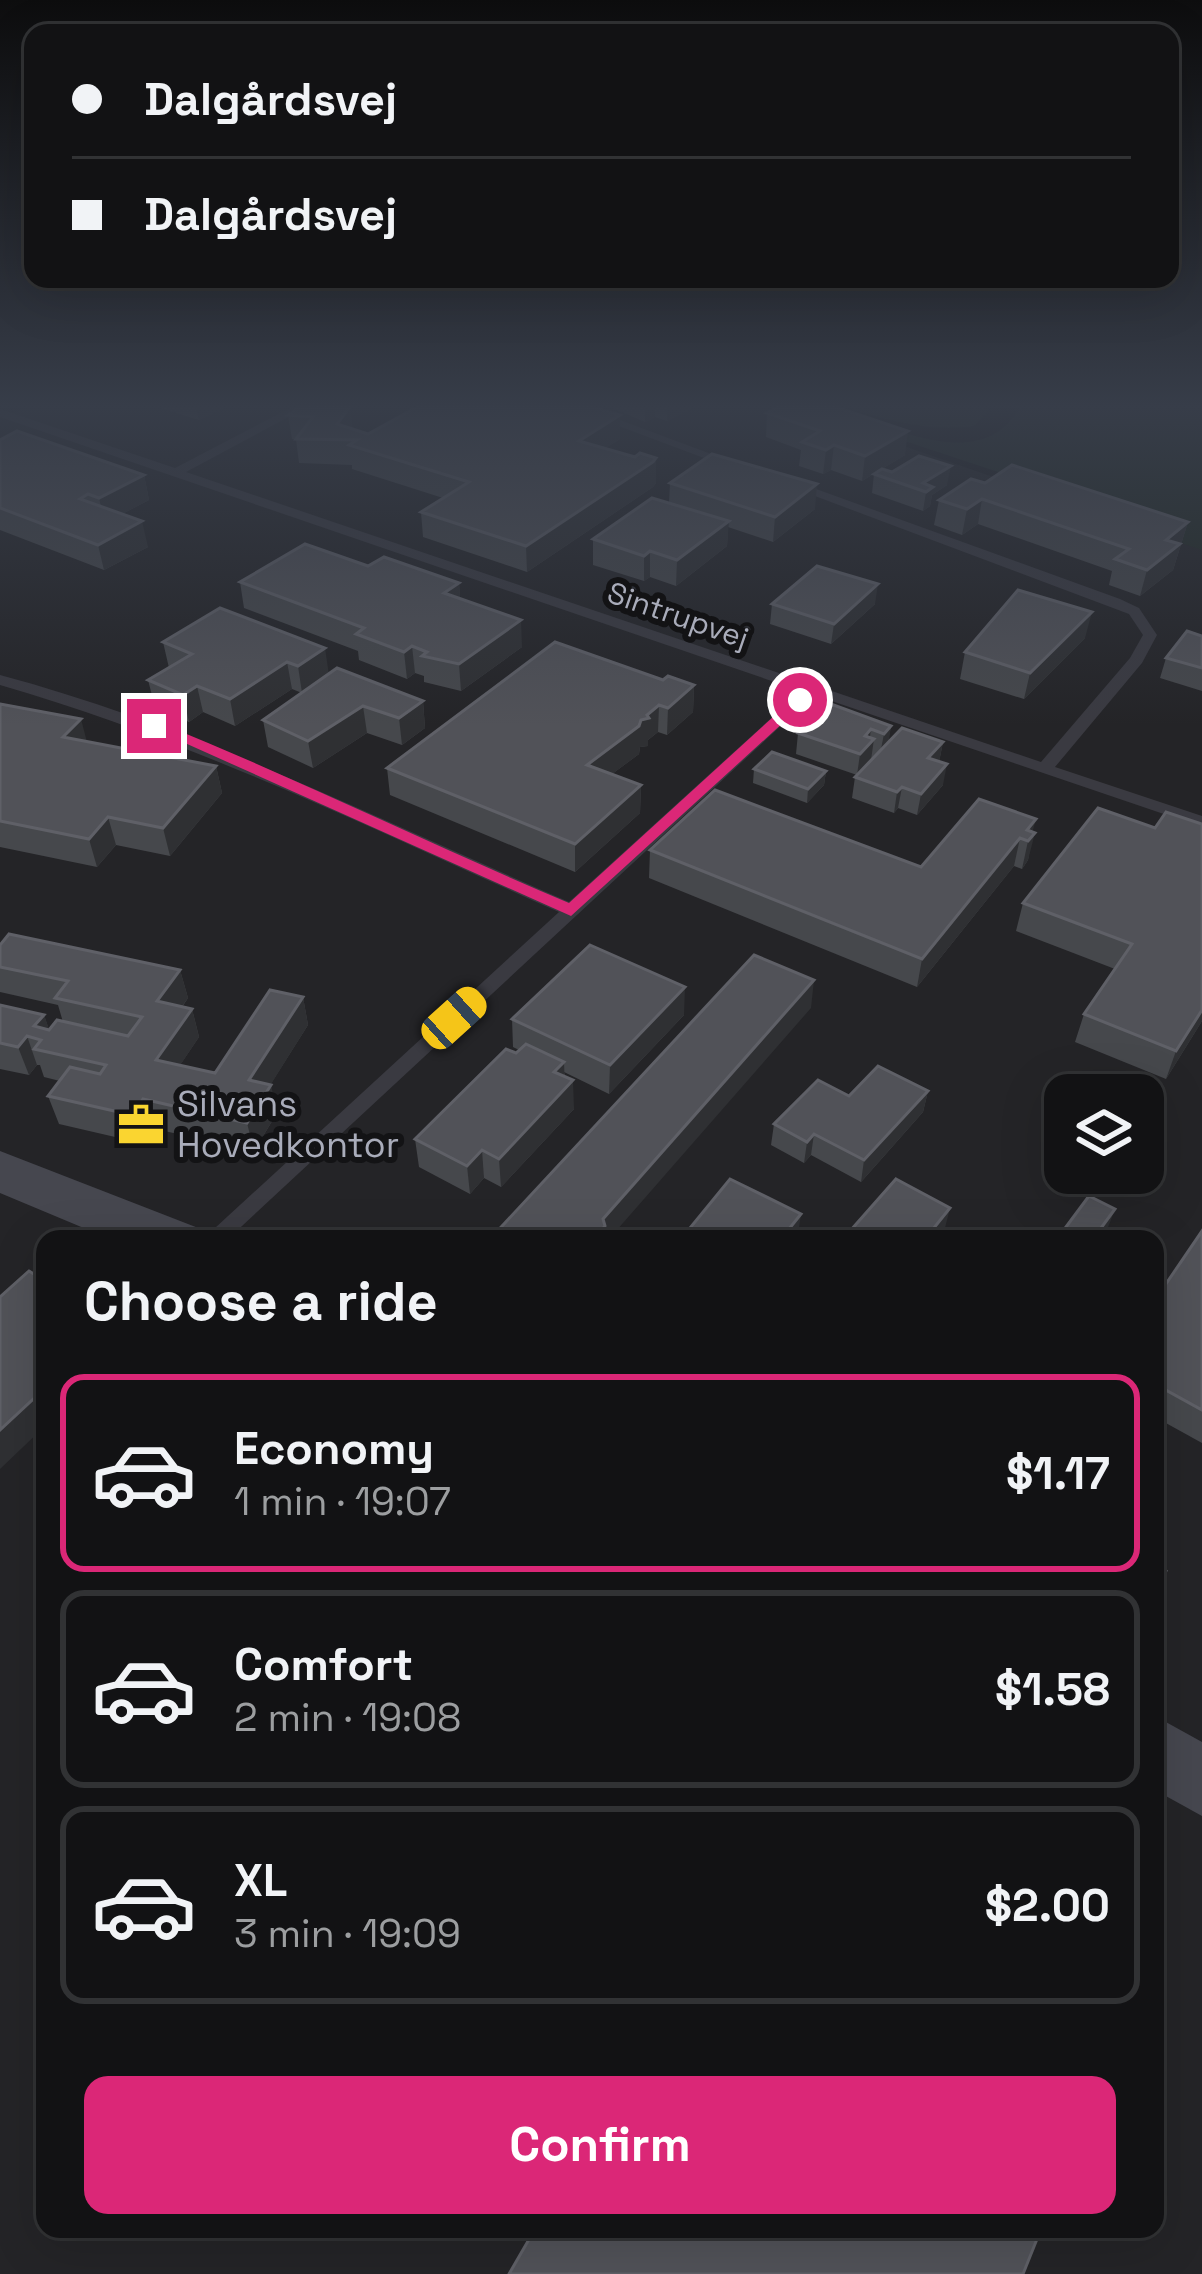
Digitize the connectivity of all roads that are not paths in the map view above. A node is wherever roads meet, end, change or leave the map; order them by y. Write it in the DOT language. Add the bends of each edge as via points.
graph roads {
  1 [pos="296,513"];
  2 [pos="870,513"];
  3 [pos="0,680"];
  4 [pos="812,689"];
  5 [pos="1045,768"];
  6 [pos="1202,822"];
  7 [pos="571,910"];
  8 [pos="0,1161"];
  9 [pos="0,1183"];
  10 [pos="118,1230"];
  11 [pos="173,1230"];
  12 [pos="224,1230"];
  13 [pos="1164,1739"];
  14 [pos="1202,1762"];
  15 [pos="1164,1774"];
  16 [pos="1202,1797"];
  1 -- 4 [label="street, Sintrupvej"];
  2 -- 5 [label="street" via="1115,602 1147,625 1146,648"];
  3 -- 7 [label="street" via="213,749"];
  4 -- 5 [label="street, Sintrupvej"];
  4 -- 7 [label="street"];
  5 -- 6 [label="street, Sintrupvej"];
  7 -- 12 [label="street"];
  8 -- 11 [label="street"];
  9 -- 10 [label="street"];
  13 -- 14 [label="street"];
  15 -- 16 [label="street"];
}
